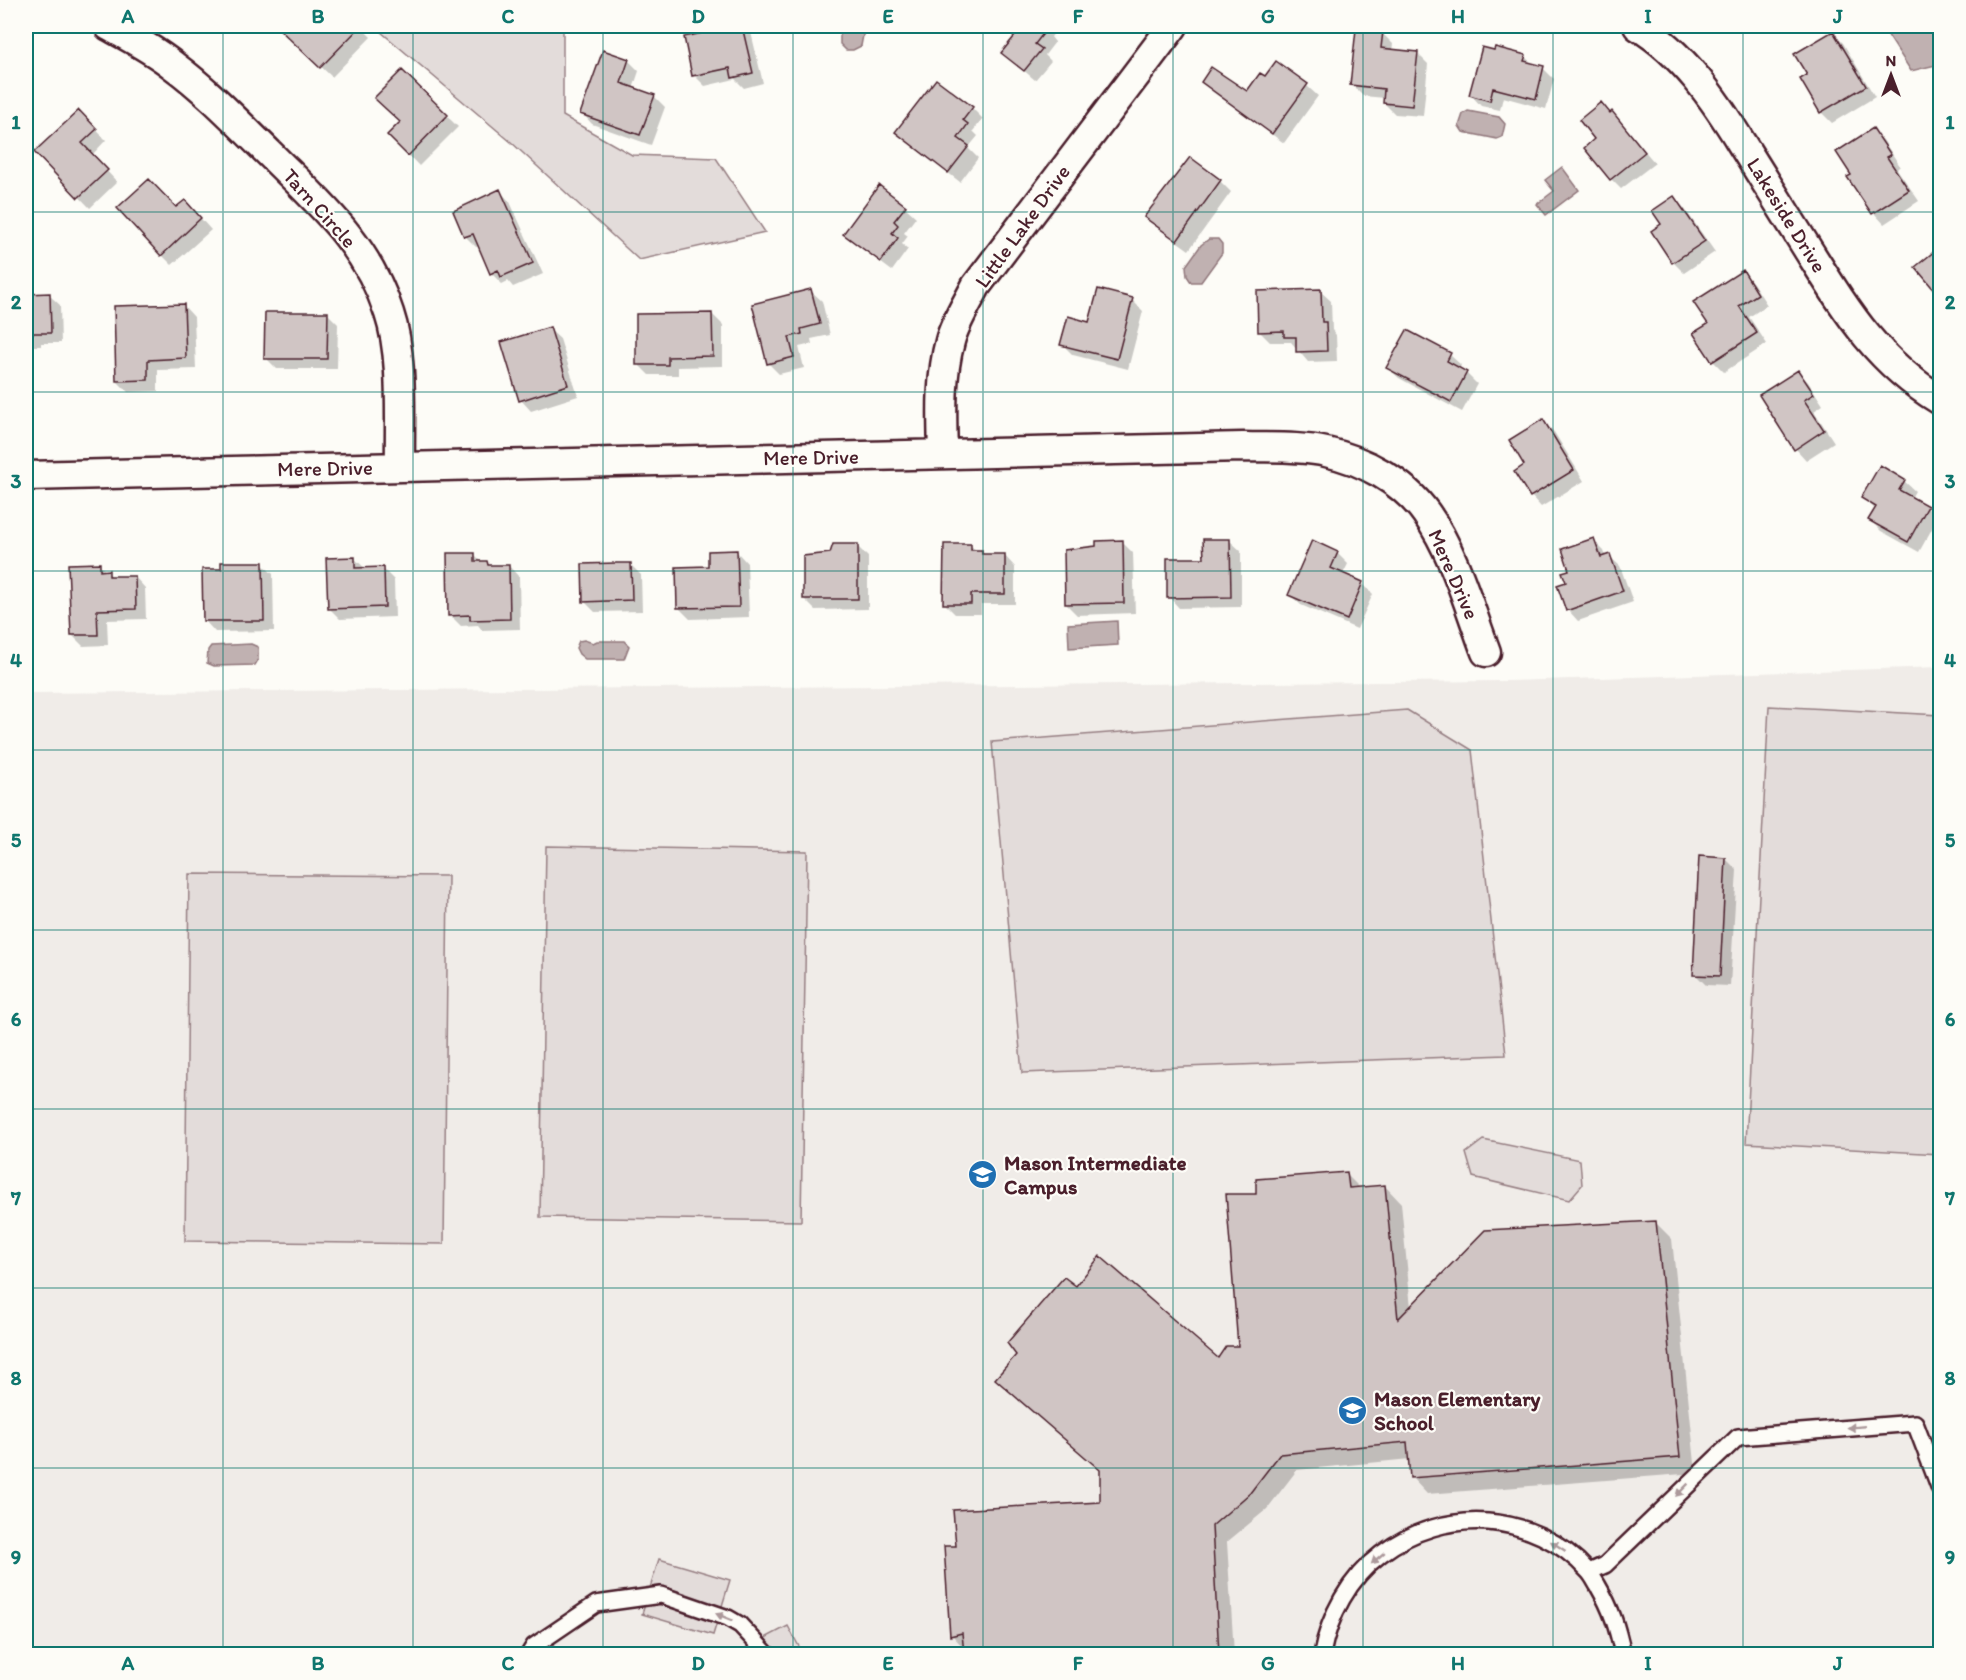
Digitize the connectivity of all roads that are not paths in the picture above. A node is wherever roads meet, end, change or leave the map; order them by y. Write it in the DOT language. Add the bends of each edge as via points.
graph roads {
  1 [pos="109,26"];
  2 [pos="1173,26"];
  3 [pos="1638,26"];
  4 [pos="1941,400"];
  5 [pos="943,454"];
  6 [pos="400,466"];
  7 [pos="26,476"];
  8 [pos="1486,652"];
  9 [pos="1941,1489"];
  10 [pos="1589,1572"];
  11 [pos="529,1654"];
  12 [pos="768,1654"];
  13 [pos="1322,1654"];
  14 [pos="1623,1654"];
  1 -- 6 [label="street, Tarn Circle" via="140,42 206,92 353,240 375,276 390,314 398,376"];
  2 -- 5 [label="street, Little Lake Drive" via="976,286 950,340 942,408"];
  3 -- 4 [label="street, Lakeside Drive" via="1674,55 1725,116 1843,306 1868,339 1897,368"];
  5 -- 6 [label="street, Mere Drive"];
  5 -- 8 [label="street, Mere Drive" via="1243,447 1304,449 1344,457 1380,473 1426,513 1447,548"];
  6 -- 7 [label="street, Mere Drive"];
  9 -- 10 [label="lane, one-way" via="1915,1423 1738,1437 1605,1565"];
  10 -- 13 [label="lane, one-way" via="1563,1549 1532,1530 1492,1521 1455,1522 1414,1534 1380,1555 1353,1582 1333,1616"];
  10 -- 14 [label="lane" via="1611,1608"];
  12 -- 11 [label="lane, one-way" via="729,1618 661,1595 596,1604 534,1646"];
}
